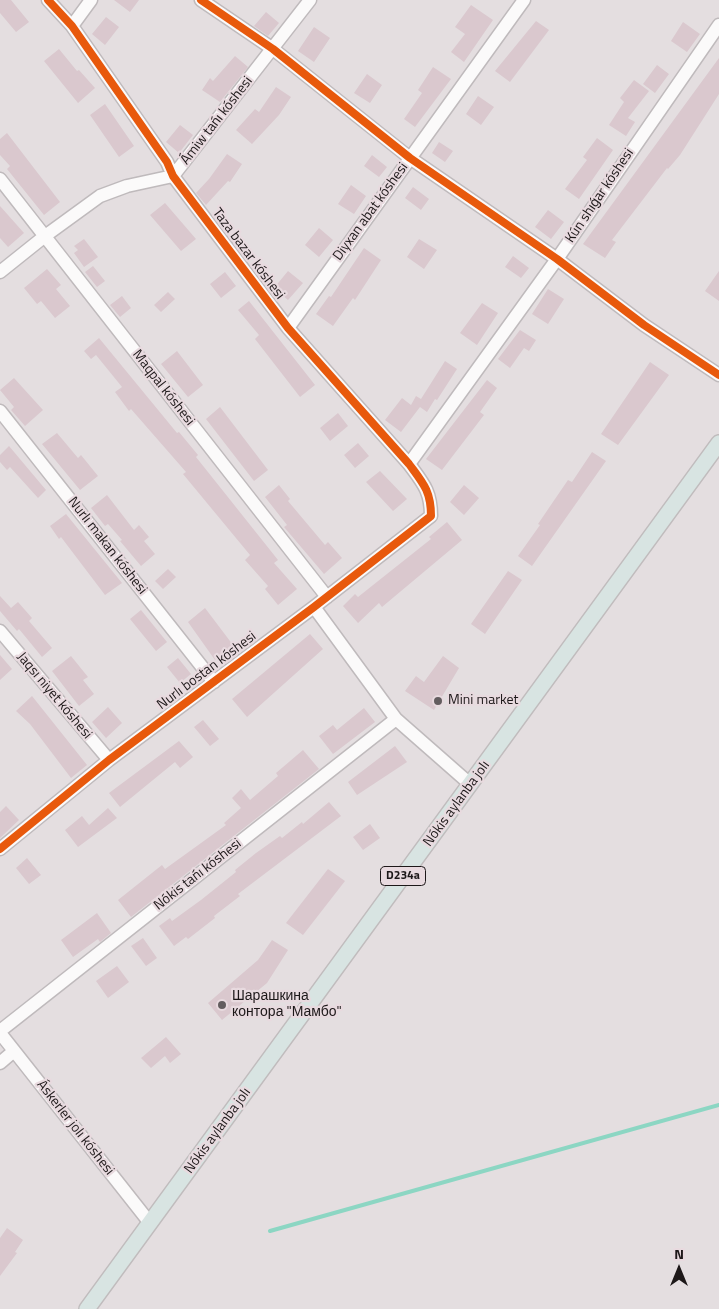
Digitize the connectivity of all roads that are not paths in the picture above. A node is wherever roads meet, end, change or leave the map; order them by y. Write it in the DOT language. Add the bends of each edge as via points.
graph roads {
  1 [pos="48,0"];
  2 [pos="91,0"];
  3 [pos="201,0"];
  4 [pos="310,0"];
  5 [pos="524,0"];
  6 [pos="719,25"];
  7 [pos="72,26"];
  8 [pos="273,49"];
  9 [pos="410,158"];
  10 [pos="173,176"];
  11 [pos="0,179"];
  12 [pos="45,236"];
  13 [pos="556,259"];
  14 [pos="0,272"];
  15 [pos="288,328"];
  16 [pos="719,376"];
  17 [pos="0,411"];
  18 [pos="719,443"];
  19 [pos="409,464"];
  20 [pos="430,516"];
  21 [pos="327,597"];
  22 [pos="314,607"];
  23 [pos="0,631"];
  24 [pos="214,682"];
  25 [pos="396,719"];
  26 [pos="109,760"];
  27 [pos="470,784"];
  28 [pos="0,849"];
  29 [pos="0,1032"];
  30 [pos="14,1051"];
  31 [pos="0,1063"];
  32 [pos="150,1223"];
  33 [pos="87,1309"];
  1 -- 7 [label="street, Taza bazar kóshesi"];
  2 -- 7 [label="street"];
  3 -- 8 [label="street"];
  4 -- 8 [label="street, Ámiw tańı kóshesi"];
  5 -- 9 [label="street, Diyxan abat kóshesi"];
  6 -- 13 [label="street, Kún shıǵar kóshesi"];
  7 -- 10 [label="street, Taza bazar kóshesi" via="167,162"];
  8 -- 9 [label="street"];
  8 -- 10 [label="street, Ámiw tańı kóshesi"];
  9 -- 13 [label="street"];
  9 -- 15 [label="street, Diyxan abat kóshesi"];
  10 -- 12 [label="street, Ámiw tańı kóshesi" via="127,186 100,196"];
  10 -- 15 [label="street, Taza bazar kóshesi"];
  11 -- 12 [label="street, Maqpal kóshesi"];
  12 -- 14 [label="street, Ámiw tańı kóshesi"];
  12 -- 21 [label="street, Maqpal kóshesi"];
  13 -- 16 [label="street"];
  13 -- 19 [label="street, Kún shıǵar kóshesi"];
  15 -- 19 [label="street, Taza bazar kóshesi"];
  17 -- 24 [label="street, Nurlı makan kóshesi"];
  18 -- 27 [label="main road, Nókis aylanba jolı / D234a"];
  19 -- 20 [label="street, Taza bazar kóshesi" via="426,487 431,500"];
  20 -- 21 [label="street, Nurlı bostan kóshesi"];
  21 -- 22 [label="street, Nurlı bostan kóshesi"];
  22 -- 24 [label="street, Nurlı bostan kóshesi"];
  22 -- 25 [label="street"];
  23 -- 26 [label="street, Jaqsı niyet kóshesi"];
  24 -- 26 [label="street, Nurlı bostan kóshesi"];
  25 -- 27 [label="street"];
  25 -- 29 [label="street, Nókis tańı kóshesi"];
  26 -- 28 [label="street, Nurlı bostan kóshesi"];
  27 -- 32 [label="main road, Nókis aylanba jolı / D234a"];
  29 -- 30 [label="street, Áskerler jolı kóshesi"];
  30 -- 31 [label="street"];
  30 -- 32 [label="street, Áskerler jolı kóshesi"];
  32 -- 33 [label="main road, Nókis aylanba jolı / D234a"];
}
